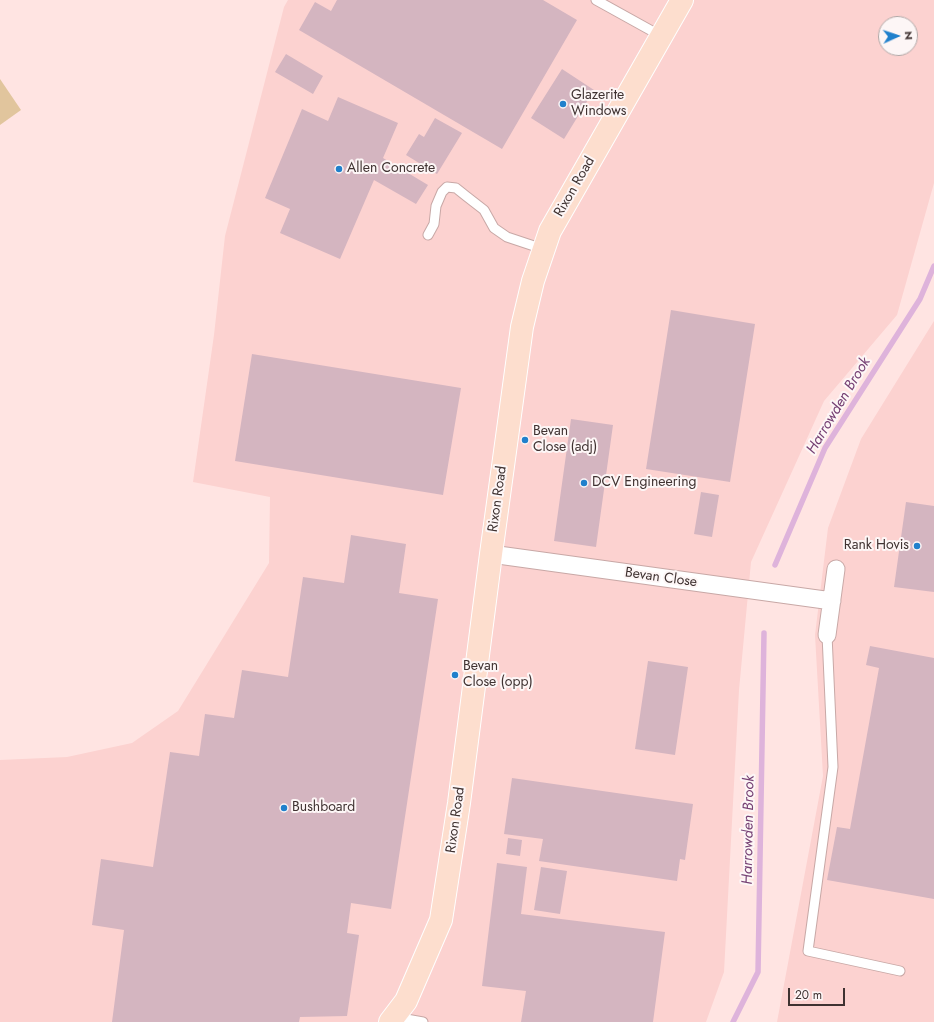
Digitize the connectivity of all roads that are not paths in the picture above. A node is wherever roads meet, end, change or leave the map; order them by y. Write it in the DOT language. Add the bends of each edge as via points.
graph roads {
  1 [pos="596,0"];
  2 [pos="682,0"];
  3 [pos="661,36"];
  4 [pos="428,235"];
  5 [pos="543,249"];
  6 [pos="491,554"];
  7 [pos="836,569"];
  8 [pos="832,601"];
  9 [pos="827,635"];
  10 [pos="900,971"];
  11 [pos="392,1020"];
  12 [pos="423,1022"];
  1 -- 3 [label="lane"];
  2 -- 3 [label="main road, Rixon Road"];
  3 -- 5 [label="main road, Rixon Road" via="550,231"];
  4 -- 5 [label="lane" via="434,224 436,206 442,192 448,187 456,188 484,210 494,228 507,237"];
  5 -- 6 [label="main road, Rixon Road" via="522,327"];
  6 -- 8 [label="street, Bevan Close"];
  6 -- 11 [label="main road, Rixon Road" via="441,920 406,1001"];
  7 -- 8 [label="street"];
  8 -- 9 [label="street"];
  9 -- 10 [label="lane" via="833,767 808,951"];
  11 -- 12 [label="lane"];
}
